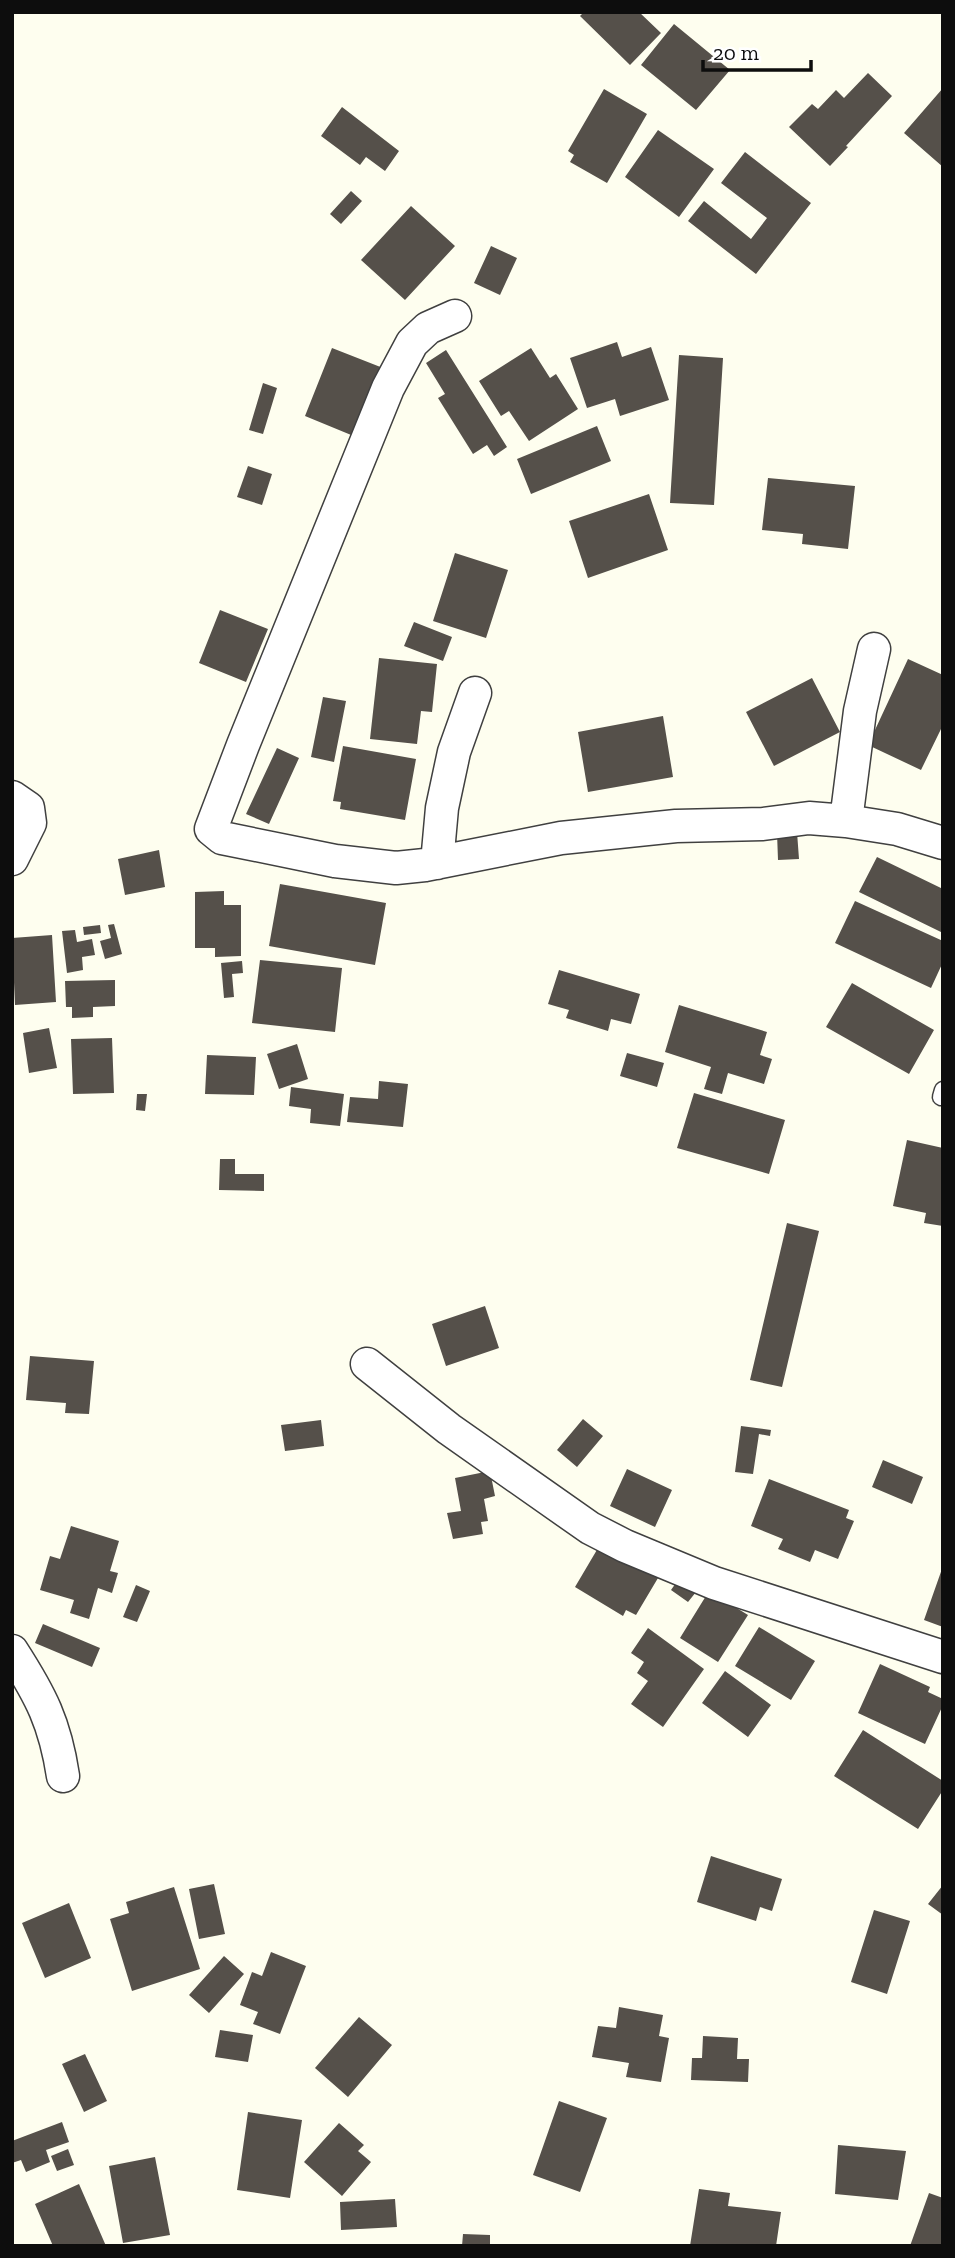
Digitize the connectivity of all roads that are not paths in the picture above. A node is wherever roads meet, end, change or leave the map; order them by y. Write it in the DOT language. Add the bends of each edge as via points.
graph roads {
  1 [pos="455,316"];
  2 [pos="874,649"];
  3 [pos="475,693"];
  4 [pos="12,797"];
  5 [pos="846,821"];
  6 [pos="943,843"];
  7 [pos="12,859"];
  8 [pos="437,863"];
  9 [pos="368,1364"];
  10 [pos="12,1651"];
  11 [pos="943,1657"];
  12 [pos="63,1776"];
  1 -- 8 [label="street" via="428,328 412,343 388,388 211,830 222,838 335,861 396,868"];
  2 -- 5 [label="street" via="860,711"];
  3 -- 8 [label="street" via="454,752 442,807"];
  4 -- 7 [label="street" via="28,808 30,823"];
  5 -- 6 [label="street"];
  5 -- 8 [label="street" via="809,818 650,828 561,838"];
  9 -- 11 [label="street" via="449,1429 590,1528 625,1546 714,1583"];
  10 -- 12 [label="street" via="46,1707"];
}
